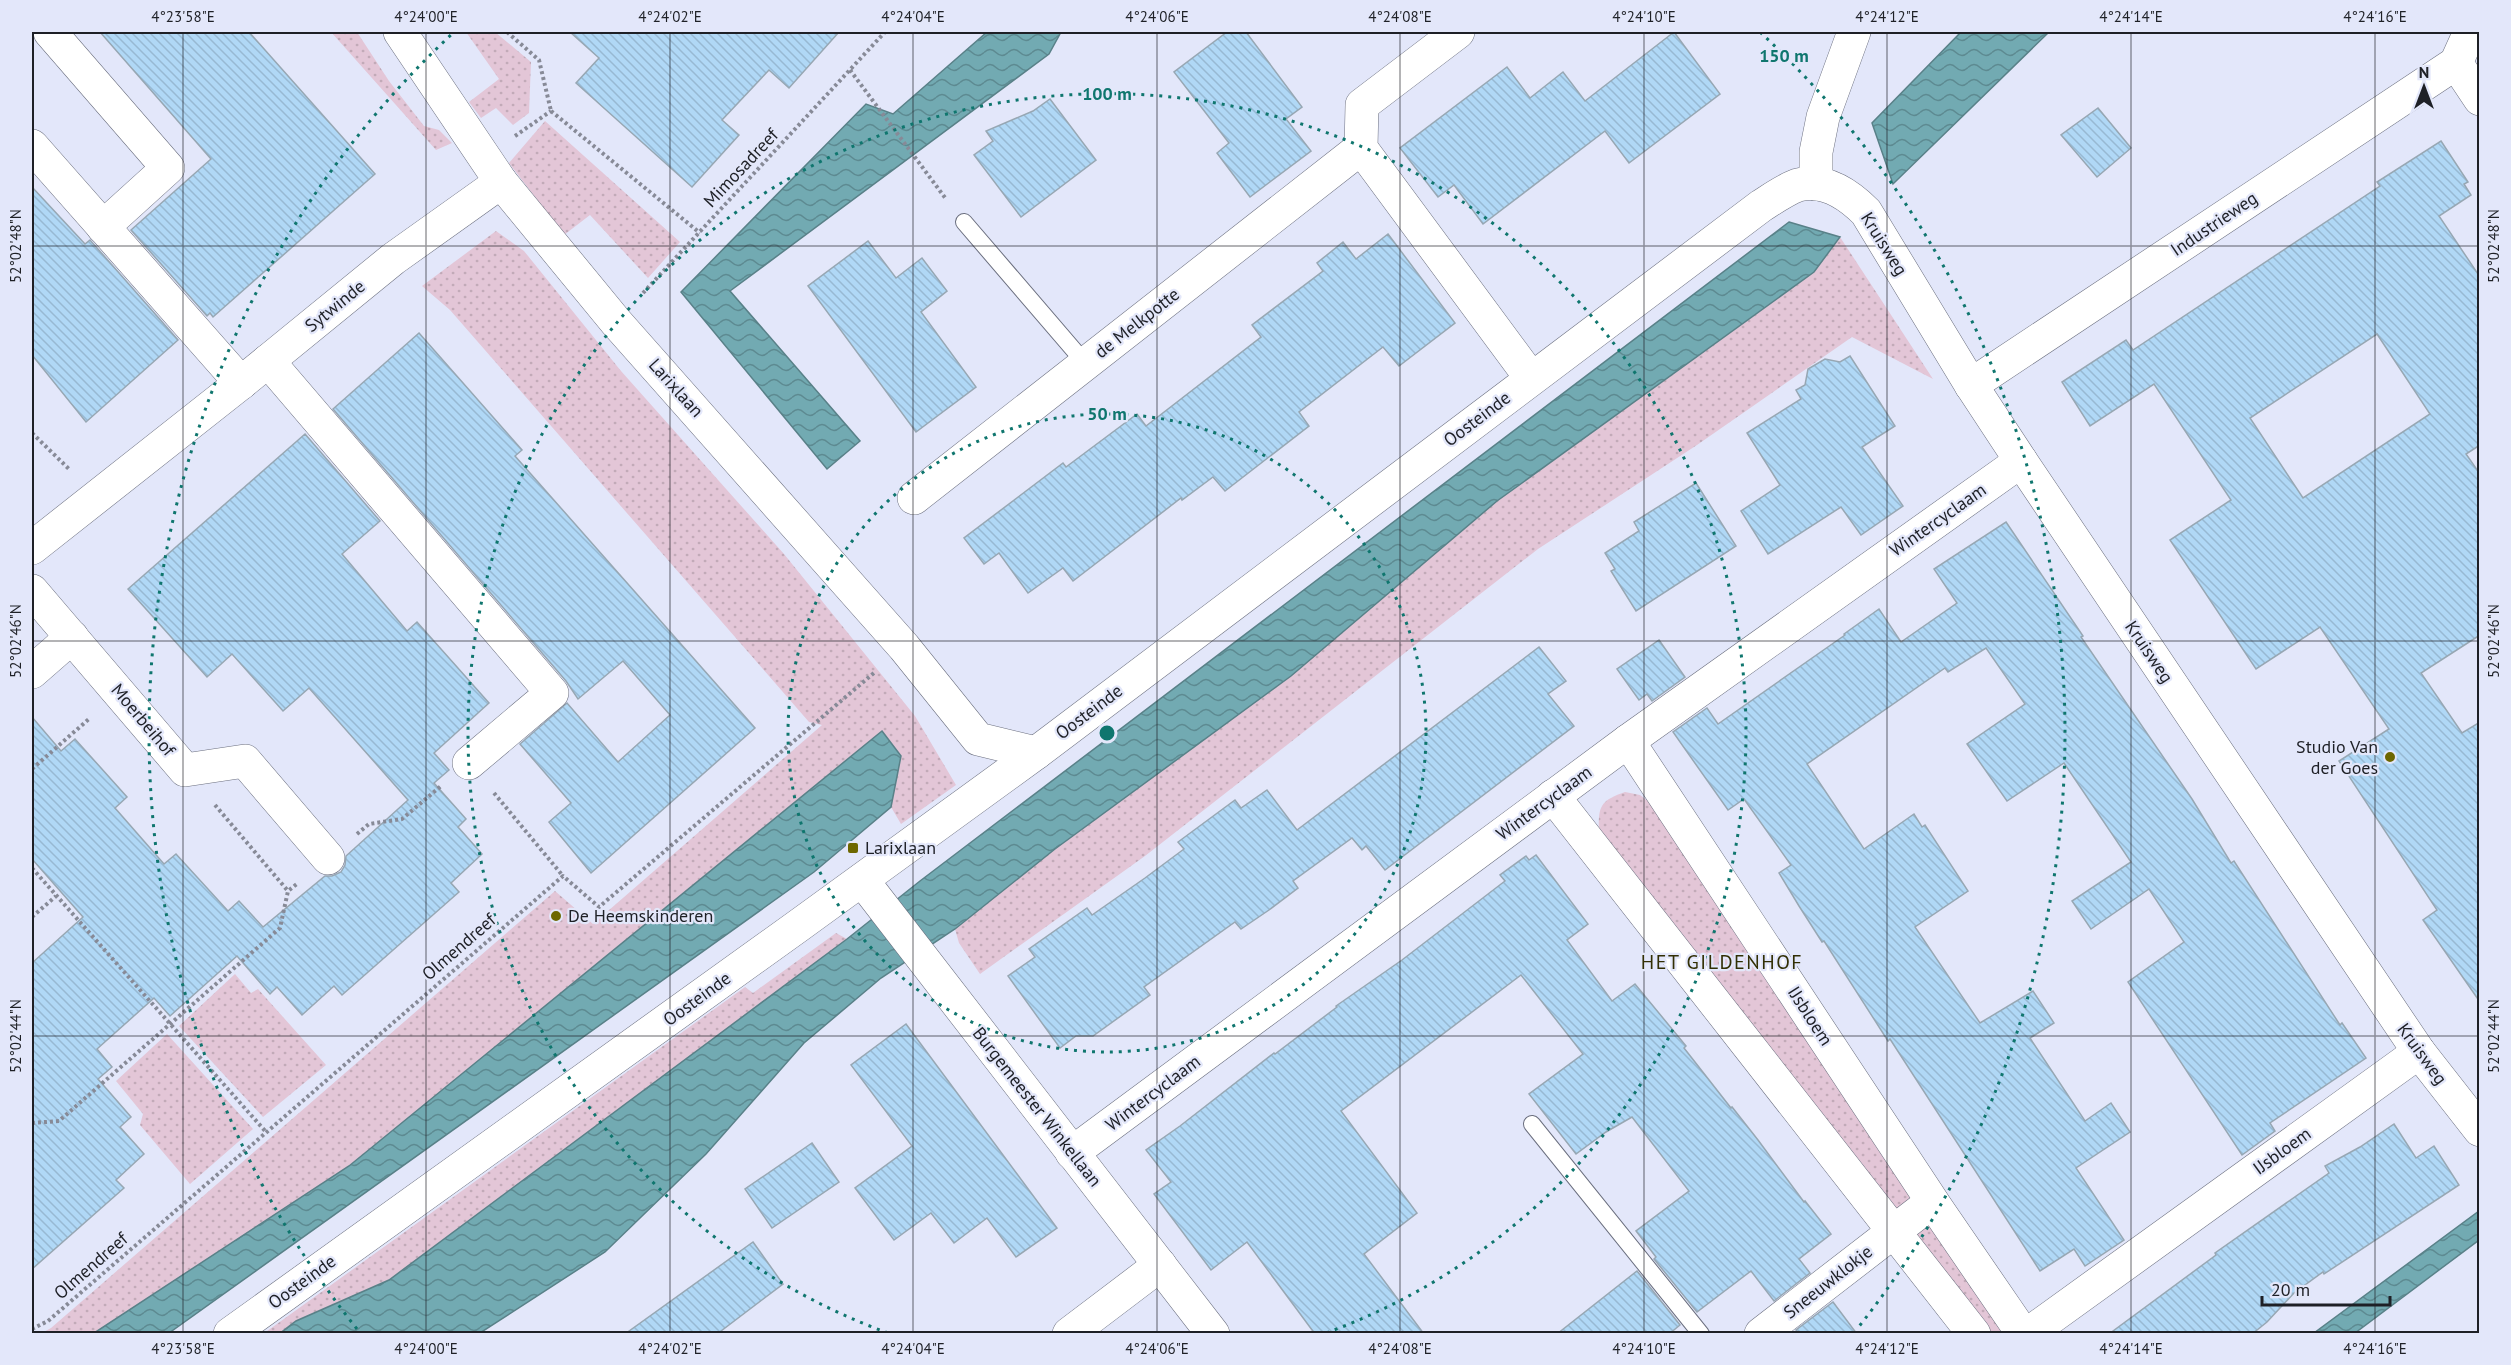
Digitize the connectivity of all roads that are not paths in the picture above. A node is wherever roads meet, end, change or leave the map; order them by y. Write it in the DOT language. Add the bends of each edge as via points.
graph roads {
  1 [pos="50,32"];
  2 [pos="399,32"];
  3 [pos="1458,32"];
  4 [pos="1854,32"];
  5 [pos="2470,32"];
  6 [pos="2456,63"];
  7 [pos="2480,99"];
  8 [pos="32,146"];
  9 [pos="1361,148"];
  10 [pos="501,182"];
  11 [pos="1816,184"];
  12 [pos="964,222"];
  13 [pos="103,226"];
  14 [pos="268,361"];
  15 [pos="1086,363"];
  16 [pos="1531,378"];
  17 [pos="241,383"];
  18 [pos="1971,385"];
  19 [pos="2020,461"];
  20 [pos="914,498"];
  21 [pos="32,548"];
  22 [pos="32,591"];
  23 [pos="72,638"];
  24 [pos="32,672"];
  25 [pos="1628,741"];
  26 [pos="1035,753"];
  27 [pos="469,763"];
  28 [pos="1553,796"];
  29 [pos="328,858"];
  30 [pos="867,887"];
  31 [pos="2419,1052"];
  32 [pos="2478,1122"];
  33 [pos="1532,1124"];
  34 [pos="1072,1153"];
  35 [pos="1932,1202"];
  36 [pos="1894,1230"];
  37 [pos="1160,1264"];
  38 [pos="230,1334"];
  39 [pos="1069,1334"];
  40 [pos="1213,1334"];
  41 [pos="1701,1334"];
  42 [pos="1761,1334"];
  43 [pos="1974,1334"];
  44 [pos="2026,1334"];
  1 -- 13 [label="street" via="168,168"];
  2 -- 10 [label="street"];
  3 -- 9 [label="street" via="1362,105"];
  4 -- 11 [label="street" via="1823,117 1816,152"];
  5 -- 6 [label="street"];
  6 -- 7 [label="street"];
  6 -- 18 [label="street, Industrieweg"];
  8 -- 13 [label="street"];
  9 -- 15 [label="street, de Melkpotte"];
  9 -- 16 [label="street"];
  10 -- 14 [label="street, Sytwinde" via="393,259"];
  10 -- 26 [label="street, Larixlaan" via="616,322 904,647 978,739"];
  11 -- 16 [label="street, Oosteinde" via="1798,185 1761,206"];
  11 -- 18 [label="street, Kruisweg" via="1848,195 1866,212"];
  12 -- 15 [label="lane"];
  13 -- 17 [label="street"];
  14 -- 17 [label="street, Sytwinde"];
  14 -- 27 [label="street" via="552,693"];
  15 -- 20 [label="street, de Melkpotte"];
  16 -- 26 [label="street, Oosteinde"];
  17 -- 21 [label="street, Sytwinde"];
  18 -- 19 [label="street, Kruisweg"];
  19 -- 25 [label="street, Wintercyclaam"];
  19 -- 31 [label="street, Kruisweg"];
  22 -- 23 [label="street, Moerbeihof"];
  23 -- 24 [label="street"];
  23 -- 29 [label="street, Moerbeihof" via="185,770 245,761"];
  25 -- 28 [label="street, Wintercyclaam"];
  25 -- 35 [label="street, IJsbloem"];
  26 -- 30 [label="street, Oosteinde"];
  28 -- 34 [label="street, Wintercyclaam"];
  28 -- 36 [label="street"];
  30 -- 34 [label="street, Burgemeester Winkellaan"];
  30 -- 38 [label="street, Oosteinde"];
  31 -- 32 [label="street, Kruisweg"];
  31 -- 44 [label="street, IJsbloem"];
  33 -- 41 [label="lane"];
  34 -- 37 [label="street, Burgemeester Winkellaan"];
  35 -- 36 [label="street"];
  35 -- 44 [label="street, IJsbloem"];
  36 -- 42 [label="street, Sneeuwklokje"];
  36 -- 43 [label="street"];
  37 -- 39 [label="street"];
  37 -- 40 [label="street, Burgemeester Winkellaan"];
}
